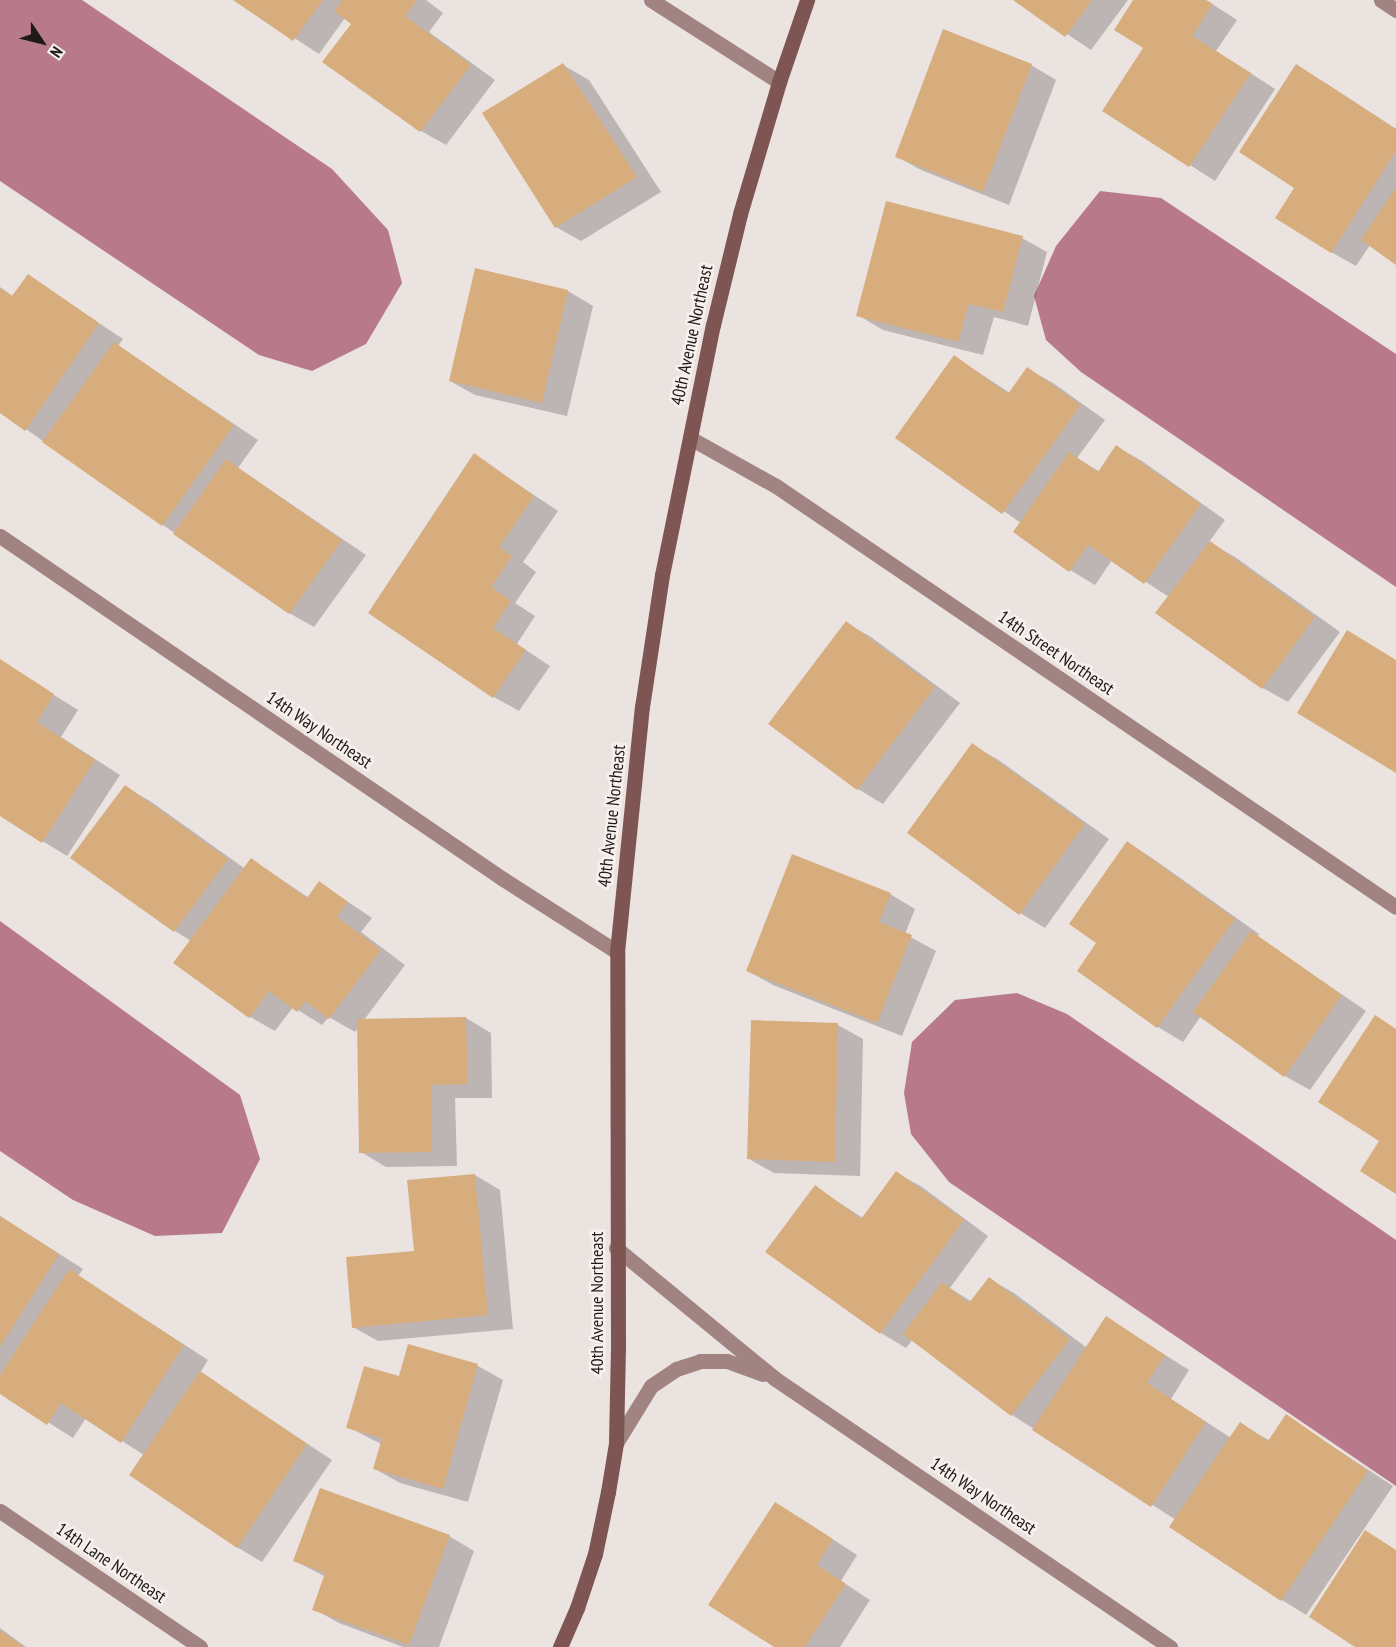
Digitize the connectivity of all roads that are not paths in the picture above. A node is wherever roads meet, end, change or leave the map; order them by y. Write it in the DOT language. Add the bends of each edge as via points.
graph roads {
  1 [pos="651,0"];
  2 [pos="807,0"];
  3 [pos="1381,0"];
  4 [pos="1396,10"];
  5 [pos="779,82"];
  6 [pos="690,438"];
  7 [pos="0,536"];
  8 [pos="1396,907"];
  9 [pos="617,952"];
  10 [pos="616,1248"];
  11 [pos="774,1378"];
  12 [pos="616,1443"];
  13 [pos="0,1511"];
  14 [pos="200,1647"];
  15 [pos="560,1647"];
  16 [pos="1170,1647"];
  1 -- 5 [label="street"];
  2 -- 5 [label="street, 40th Avenue Northeast"];
  3 -- 4 [label="street"];
  5 -- 6 [label="street, 40th Avenue Northeast" via="740,214"];
  6 -- 8 [label="street, 14th Street Northeast" via="776,486"];
  6 -- 9 [label="street, 40th Avenue Northeast" via="662,575 642,707"];
  7 -- 9 [label="street, 14th Way Northeast"];
  9 -- 10 [label="street, 40th Avenue Northeast"];
  10 -- 11 [label="street, 14th Way Northeast"];
  10 -- 12 [label="street, 40th Avenue Northeast"];
  11 -- 12 [label="street, 14th Way Northeast" via="727,1361 700,1361 676,1369 651,1386"];
  11 -- 16 [label="street, 14th Way Northeast"];
  12 -- 15 [label="street, 40th Avenue Northeast" via="595,1554"];
  13 -- 14 [label="street, 14th Lane Northeast"];
}
